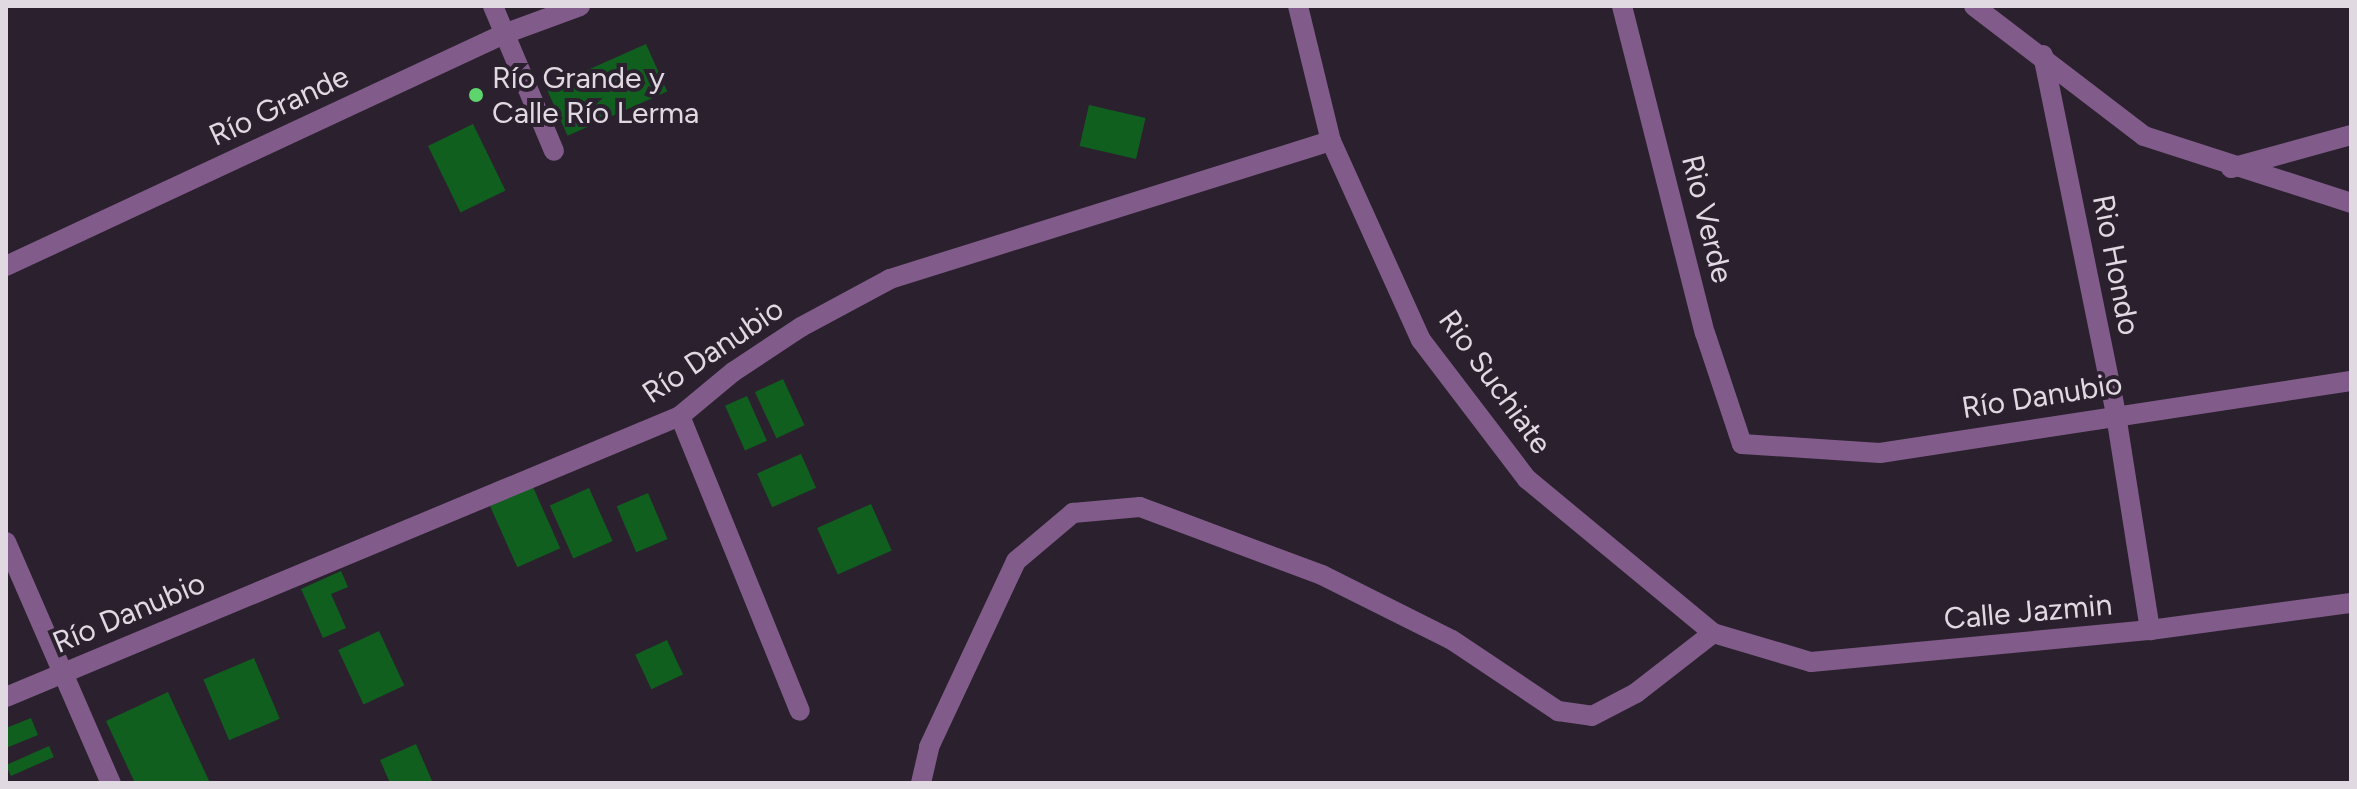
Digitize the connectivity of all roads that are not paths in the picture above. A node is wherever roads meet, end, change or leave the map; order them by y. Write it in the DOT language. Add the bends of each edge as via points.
graph roads {
  1 [pos="493,6"];
  2 [pos="580,6"];
  3 [pos="1298,6"];
  4 [pos="1622,6"];
  5 [pos="1974,6"];
  6 [pos="504,34"];
  7 [pos="2043,55"];
  8 [pos="2351,135"];
  9 [pos="1331,141"];
  10 [pos="554,151"];
  11 [pos="2231,168"];
  12 [pos="2351,203"];
  13 [pos="6,266"];
  14 [pos="2351,381"];
  15 [pos="2116,415"];
  16 [pos="680,416"];
  17 [pos="1742,444"];
  18 [pos="6,542"];
  19 [pos="2351,603"];
  20 [pos="2150,630"];
  21 [pos="1713,633"];
  22 [pos="62,673"];
  23 [pos="6,697"];
  24 [pos="800,711"];
  25 [pos="111,783"];
  26 [pos="921,783"];
  1 -- 6 [label="street"];
  2 -- 6 [label="street, Río Grande"];
  3 -- 9 [label="street, Rio Suchiate"];
  4 -- 17 [label="street, Rio Verde" via="1705,333"];
  5 -- 7 [label="street"];
  6 -- 10 [label="street"];
  6 -- 13 [label="street, Río Grande"];
  7 -- 11 [label="street" via="2144,136"];
  7 -- 15 [label="street, Rio Hondo"];
  8 -- 11 [label="street"];
  9 -- 16 [label="street, Río Danubio" via="890,279 789,334"];
  9 -- 21 [label="street, Rio Suchiate" via="1421,340 1527,479"];
  11 -- 12 [label="street"];
  14 -- 15 [label="street, Río Danubio"];
  15 -- 17 [label="street, Río Danubio" via="1880,453"];
  15 -- 20 [label="street, Rio Hondo"];
  16 -- 22 [label="street, Río Danubio"];
  16 -- 24 [label="street"];
  18 -- 22 [label="street"];
  19 -- 20 [label="street, Calle Jazmin"];
  20 -- 21 [label="street, Calle Jazmin" via="1811,662"];
  21 -- 26 [label="street" via="1636,693 1603,711 1592,716 1558,711 1452,640 1322,575 1140,507 1073,513 1016,561 929,747"];
  22 -- 23 [label="street, Río Danubio"];
  22 -- 25 [label="street"];
}
